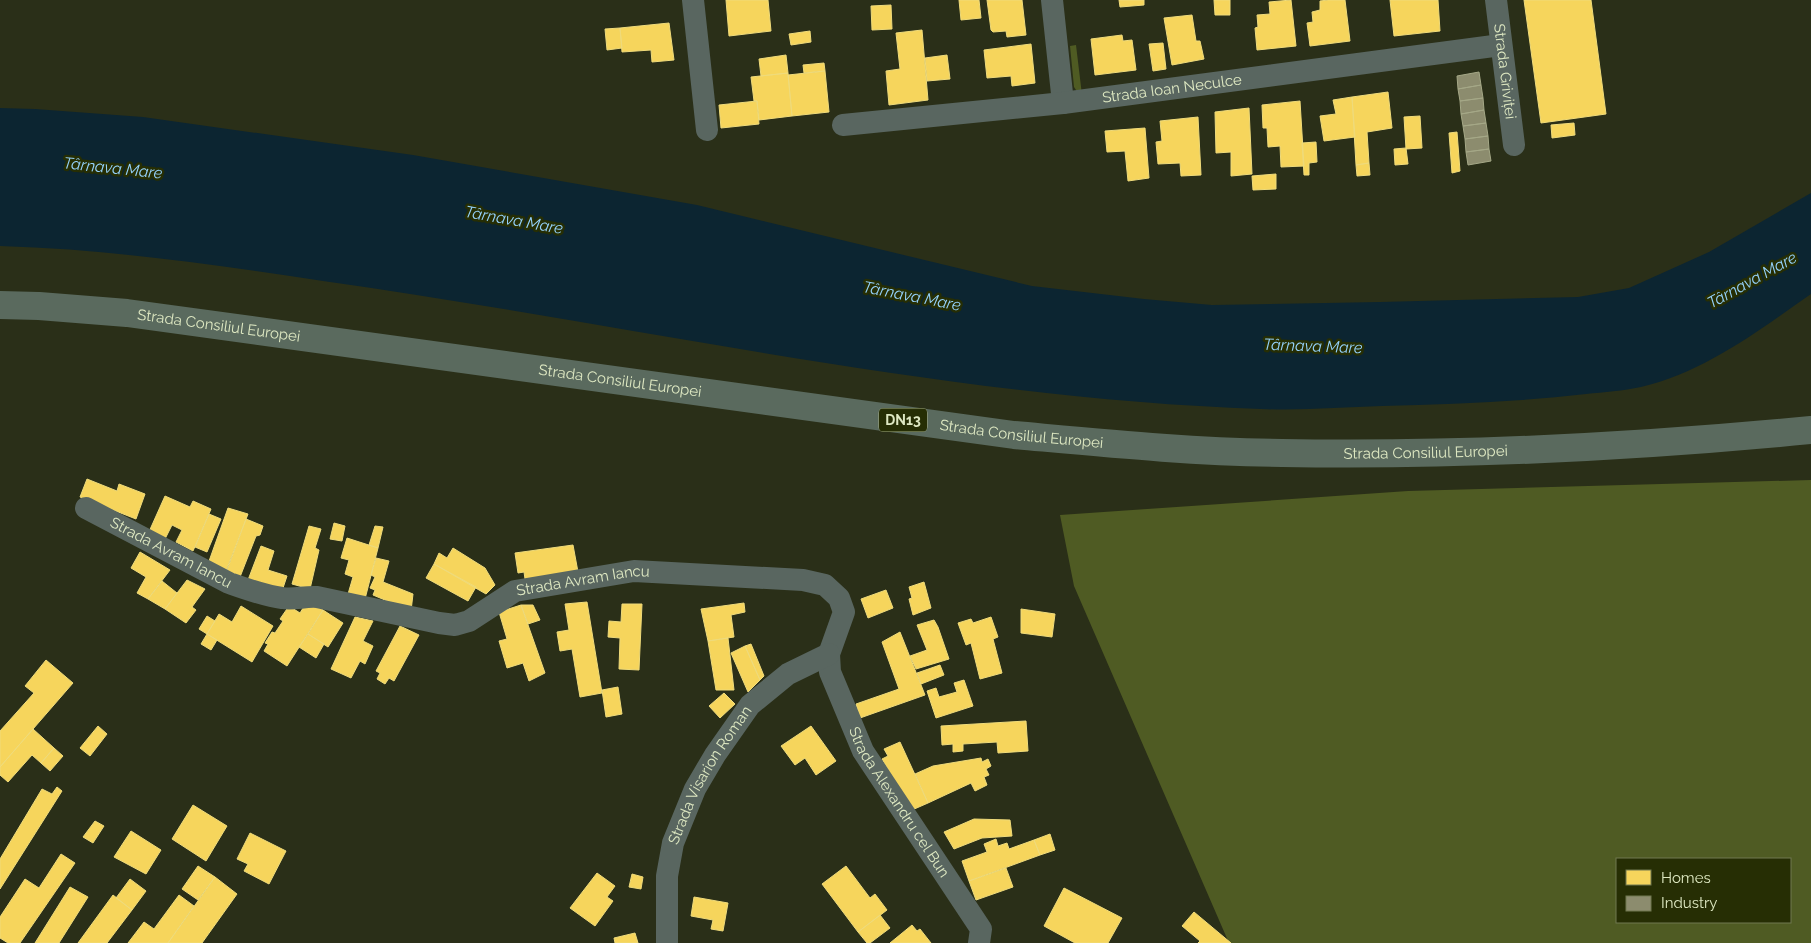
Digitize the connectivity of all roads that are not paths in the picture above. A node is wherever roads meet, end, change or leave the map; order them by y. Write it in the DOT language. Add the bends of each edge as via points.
graph roads {
  1 [pos="693,0"];
  2 [pos="1052,0"];
  3 [pos="1496,0"];
  4 [pos="1501,45"];
  5 [pos="1063,103"];
  6 [pos="843,125"];
  7 [pos="707,130"];
  8 [pos="1514,145"];
  9 [pos="0,305"];
  10 [pos="1811,430"];
  11 [pos="86,508"];
  12 [pos="829,654"];
  13 [pos="667,943"];
  14 [pos="979,943"];
  1 -- 7 [label="street"];
  2 -- 5 [label="street"];
  3 -- 4 [label="street, Strada Griviței"];
  4 -- 5 [label="street, Strada Ioan Neculce"];
  4 -- 8 [label="street, Strada Griviței"];
  5 -- 6 [label="street, Strada Ioan Neculce"];
  9 -- 10 [label="highway, Strada Consiliul Europei / DN13" via="127,313 1014,435 1149,447 1280,453 1505,451"];
  11 -- 12 [label="street, Strada Avram Iancu" via="244,588 283,599 317,597 455,625 469,622 515,591 634,572 803,580 825,584 839,598 844,612"];
  12 -- 13 [label="street, Strada Visarion Roman" via="788,674 750,705 695,788 673,843 667,876"];
  12 -- 14 [label="street, Strada Alexandru cel Bun" via="830,672 863,751 981,929"];
}
